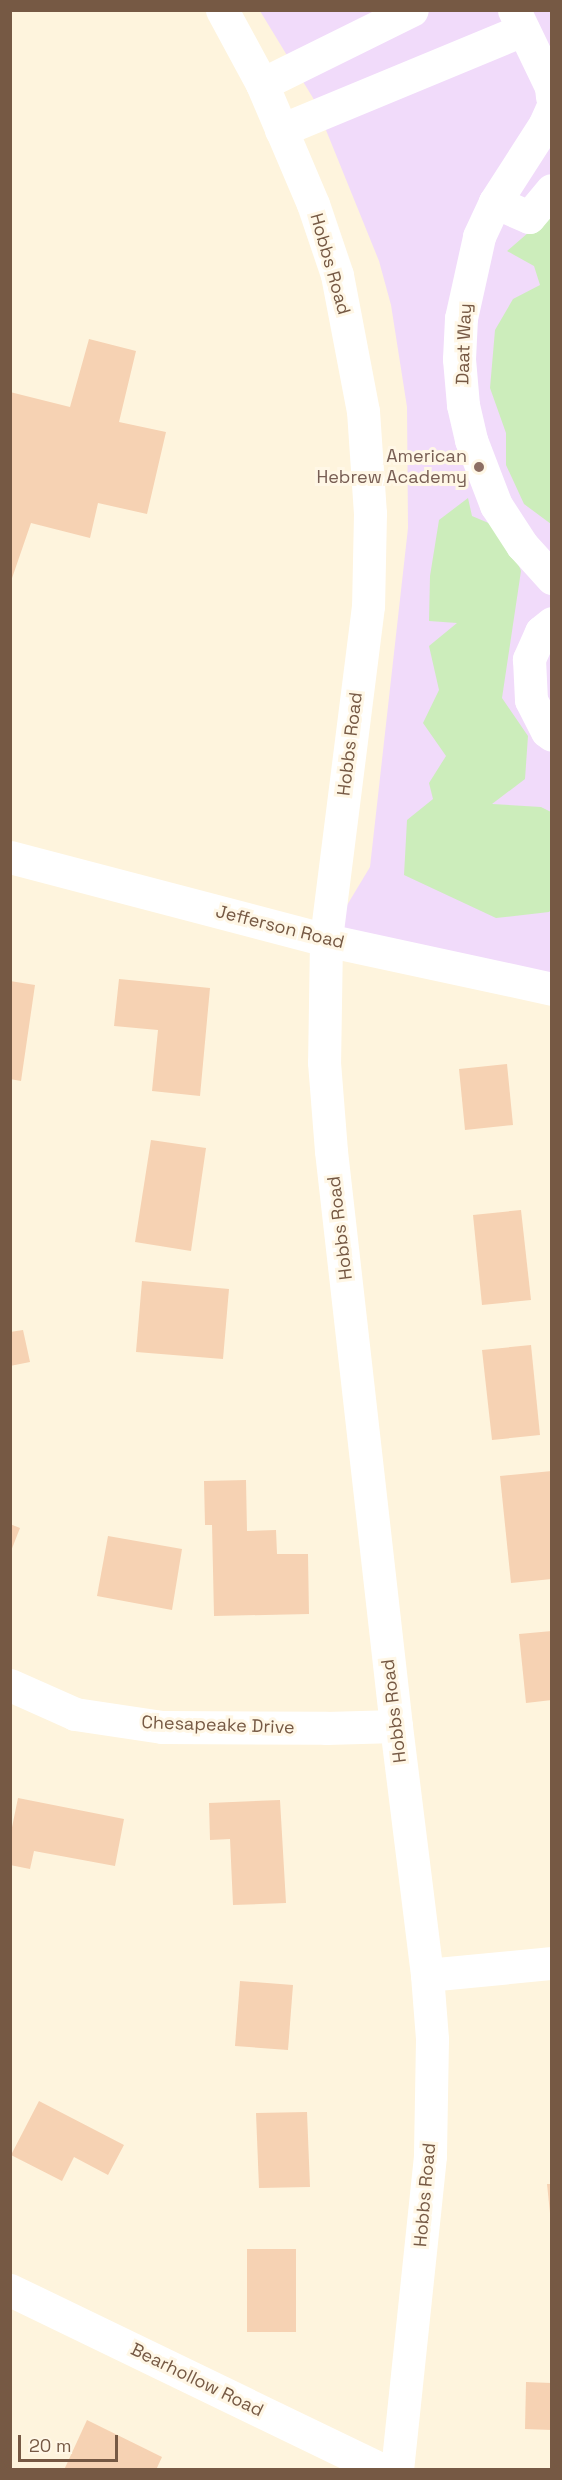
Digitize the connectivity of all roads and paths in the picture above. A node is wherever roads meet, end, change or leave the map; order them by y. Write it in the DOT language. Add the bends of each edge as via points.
graph roads {
  1 [pos="222,10"];
  2 [pos="412,10"];
  3 [pos="518,20"];
  4 [pos="262,84"];
  5 [pos="552,97"];
  6 [pos="552,108"];
  7 [pos="281,130"];
  8 [pos="552,190"];
  9 [pos="495,202"];
  10 [pos="552,578"];
  11 [pos="552,623"];
  12 [pos="552,735"];
  13 [pos="10,857"];
  14 [pos="326,940"];
  15 [pos="552,989"];
  16 [pos="10,1686"];
  17 [pos="396,1726"];
  18 [pos="552,1964"];
  19 [pos="427,1975"];
  20 [pos="10,2290"];
  21 [pos="383,2469"];
  22 [pos="397,2469"];
  1 -- 4 [label="street, Hobbs Road"];
  2 -- 4 [label="street"];
  3 -- 5 [label="street" via="551,87"];
  3 -- 7 [label="street"];
  4 -- 7 [label="street, Hobbs Road"];
  6 -- 9 [label="street, Daat Way"];
  7 -- 14 [label="street, Hobbs Road" via="314,204 337,275 363,411 369,502 368,606"];
  8 -- 9 [label="street" via="529,217"];
  9 -- 10 [label="street, Daat Way" via="479,237 461,318 463,405 471,440 496,504 522,545"];
  11 -- 12 [label="street" via="541,632 529,658 531,700"];
  13 -- 14 [label="street, Jefferson Road"];
  14 -- 15 [label="street, Jefferson Road"];
  14 -- 17 [label="street, Hobbs Road" via="324,1062 331,1151"];
  16 -- 17 [label="street, Chesapeake Drive" via="75,1714 162,1726"];
  17 -- 19 [label="street, Hobbs Road"];
  18 -- 19 [label="street"];
  19 -- 22 [label="street, Hobbs Road" via="432,2039 430,2156"];
  20 -- 21 [label="street, Bearhollow Road"];
}
